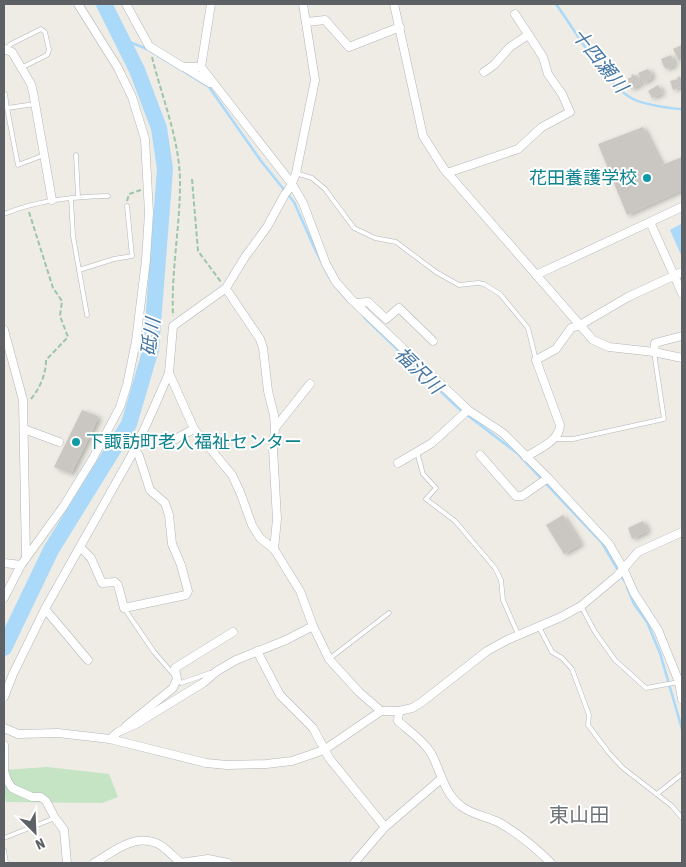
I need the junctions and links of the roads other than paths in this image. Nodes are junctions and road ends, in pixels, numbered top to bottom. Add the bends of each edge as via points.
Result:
1 (78, 4) edge
2 (126, 4) edge
3 (211, 4) edge
4 (303, 4) edge
5 (394, 4) edge
6 (515, 14) dead end
7 (306, 22) junction
8 (400, 27) junction
9 (528, 35) junction
10 (5, 49) edge
11 (183, 67) junction
12 (201, 67) junction
13 (21, 68) junction
14 (484, 72) dead end
15 (214, 86) junction
16 (5, 94) edge
17 (35, 104) junction
18 (6, 108) junction
19 (44, 155) junction
20 (76, 156) dead end
21 (447, 172) junction
22 (296, 173) junction
23 (289, 190) junction
24 (108, 196) dead end
25 (78, 197) junction
26 (71, 198) junction
27 (52, 200) junction
28 (127, 206) road end
29 (682, 207) edge
30 (4, 214) edge
31 (650, 222) junction
32 (79, 270) junction
33 (682, 272) edge
34 (536, 275) junction
35 (674, 276) junction
36 (227, 290) junction
37 (682, 293) edge
38 (356, 303) junction
39 (87, 315) dead end
40 (580, 325) junction
41 (4, 330) edge
42 (682, 336) edge
43 (5, 341) edge
44 (433, 341) dead end
45 (654, 352) junction
46 (682, 358) edge
47 (536, 360) junction
48 (169, 373) junction
49 (310, 384) dead end
50 (468, 410) junction
51 (275, 428) junction
52 (24, 429) junction
53 (194, 429) junction
54 (553, 439) junction
55 (59, 442) dead end
56 (164, 445) dead end
57 (135, 449) junction
58 (417, 452) junction
59 (480, 455) dead end
60 (526, 457) junction
61 (398, 463) dead end
62 (548, 478) junction
63 (682, 532) edge
64 (80, 547) junction
65 (274, 549) junction
66 (26, 558) junction
67 (4, 563) edge
68 (20, 565) junction
69 (623, 568) junction
70 (4, 598) edge
71 (581, 606) junction
72 (124, 608) junction
73 (45, 609) junction
74 (389, 613) dead end
75 (313, 626) junction
76 (538, 626) junction
77 (233, 632) dead end
78 (518, 634) junction
79 (257, 651) junction
80 (328, 659) junction
81 (88, 660) dead end
82 (217, 671) junction
83 (177, 679) junction
84 (679, 682) junction
85 (4, 697) edge
86 (682, 699) edge
87 (381, 711) junction
88 (399, 711) junction
89 (4, 728) edge
90 (118, 732) junction
91 (110, 739) junction
92 (4, 745) edge
93 (324, 750) junction
94 (682, 774) edge
95 (441, 779) junction
96 (657, 794) junction
97 (55, 818) junction
98 (682, 818) edge
99 (385, 827) junction
100 (4, 838) edge
101 (4, 850) edge
102 (6, 863) edge
103 (67, 863) edge
104 (94, 863) edge
105 (180, 863) edge
106 (228, 863) edge
107 (354, 863) edge
108 (551, 863) edge

1 - 66 street via 118,68 132,97 145,139 148,188 146,260 136,341 120,407 63,507
2 - 11 street via 149,46
3 - 12 street
4 - 7 street
5 - 8 street
6 - 9 street
7 - 8 street via 325,20 349,47
7 - 22 street via 315,80
8 - 21 street via 423,136
9 - 14 street
9 - 21 street via 543,57 548,74 570,112 542,127 518,149
10 - 13 street via 12,52
10 - 13 lane via 40,29 45,32 47,55
11 - 12 street
11 - 15 street
12 - 15 street
13 - 17 street via 31,84
15 - 23 street via 229,101 268,155
16 - 18 lane
17 - 18 lane
17 - 19 street
18 - 19 lane via 18,165
19 - 27 street
20 - 25 lane
21 - 34 street
22 - 23 street
22 - 47 lane via 312,178 325,189 354,228 375,238 396,242 459,285 484,284 500,294 528,328
23 - 36 street via 245,256
23 - 38 street via 303,203 336,282
24 - 25 lane
25 - 26 lane
26 - 27 lane
26 - 32 lane
27 - 30 lane via 27,204
28 - 32 lane via 132,256 114,258
29 - 31 street
31 - 34 street
31 - 35 street
32 - 39 lane
33 - 35 street
34 - 40 street
35 - 37 street
35 - 40 street via 628,297
36 - 48 street via 173,326
36 - 51 street via 260,339
38 - 44 street via 368,302 386,319 398,308
38 - 50 street
40 - 45 street via 593,340 609,347
40 - 47 street via 571,328 556,349
41 - 43 street
42 - 45 street via 655,343
43 - 52 street via 23,400
45 - 46 street
45 - 54 lane via 664,419 573,439
47 - 54 street via 560,425 560,431
48 - 53 street
48 - 57 street
49 - 51 street
50 - 58 street via 432,443
50 - 60 street via 503,433
51 - 65 street via 277,519
52 - 55 street
52 - 66 street
53 - 56 street
53 - 65 street via 232,475 252,525 260,538
54 - 60 street
57 - 64 street
57 - 72 street via 150,490 165,503 172,544 188,592
58 - 61 street
58 - 78 lane via 423,474 436,488 426,499 455,521 496,568 503,600
59 - 62 street via 516,496 522,496
60 - 62 street
62 - 69 street via 609,544
63 - 69 street via 638,552
64 - 72 street via 91,558 102,583 118,584
64 - 73 street
65 - 75 street via 300,591
66 - 68 street
67 - 68 street
68 - 70 street
69 - 71 street
69 - 84 street via 634,593 658,630
71 - 76 street
71 - 84 lane via 614,660 646,688
72 - 83 lane
73 - 81 street
73 - 85 street
74 - 80 lane
75 - 79 street
75 - 80 street
76 - 78 street
76 - 96 lane via 552,652 572,669 588,715 588,725 596,737 623,768
77 - 83 street via 175,668
78 - 88 street via 487,651 422,702
79 - 82 street
79 - 93 street via 280,695 313,728
80 - 87 street
82 - 83 lane via 181,683
82 - 90 street via 150,716
83 - 90 street via 174,688
84 - 86 street
87 - 88 street
87 - 93 street
88 - 95 street via 398,721 426,746
89 - 91 street via 18,734 58,733
90 - 91 street
91 - 93 street via 177,757 227,765 292,761
92 - 97 street via 4,771 12,788 32,797 41,797
93 - 99 street
94 - 96 lane
95 - 99 street
95 - 108 street via 461,806 499,823 534,846
96 - 98 lane
97 - 100 lane
97 - 103 street via 64,830
99 - 107 street
101 - 102 lane
104 - 105 street via 124,844 141,840 157,843
105 - 106 street via 208,859

